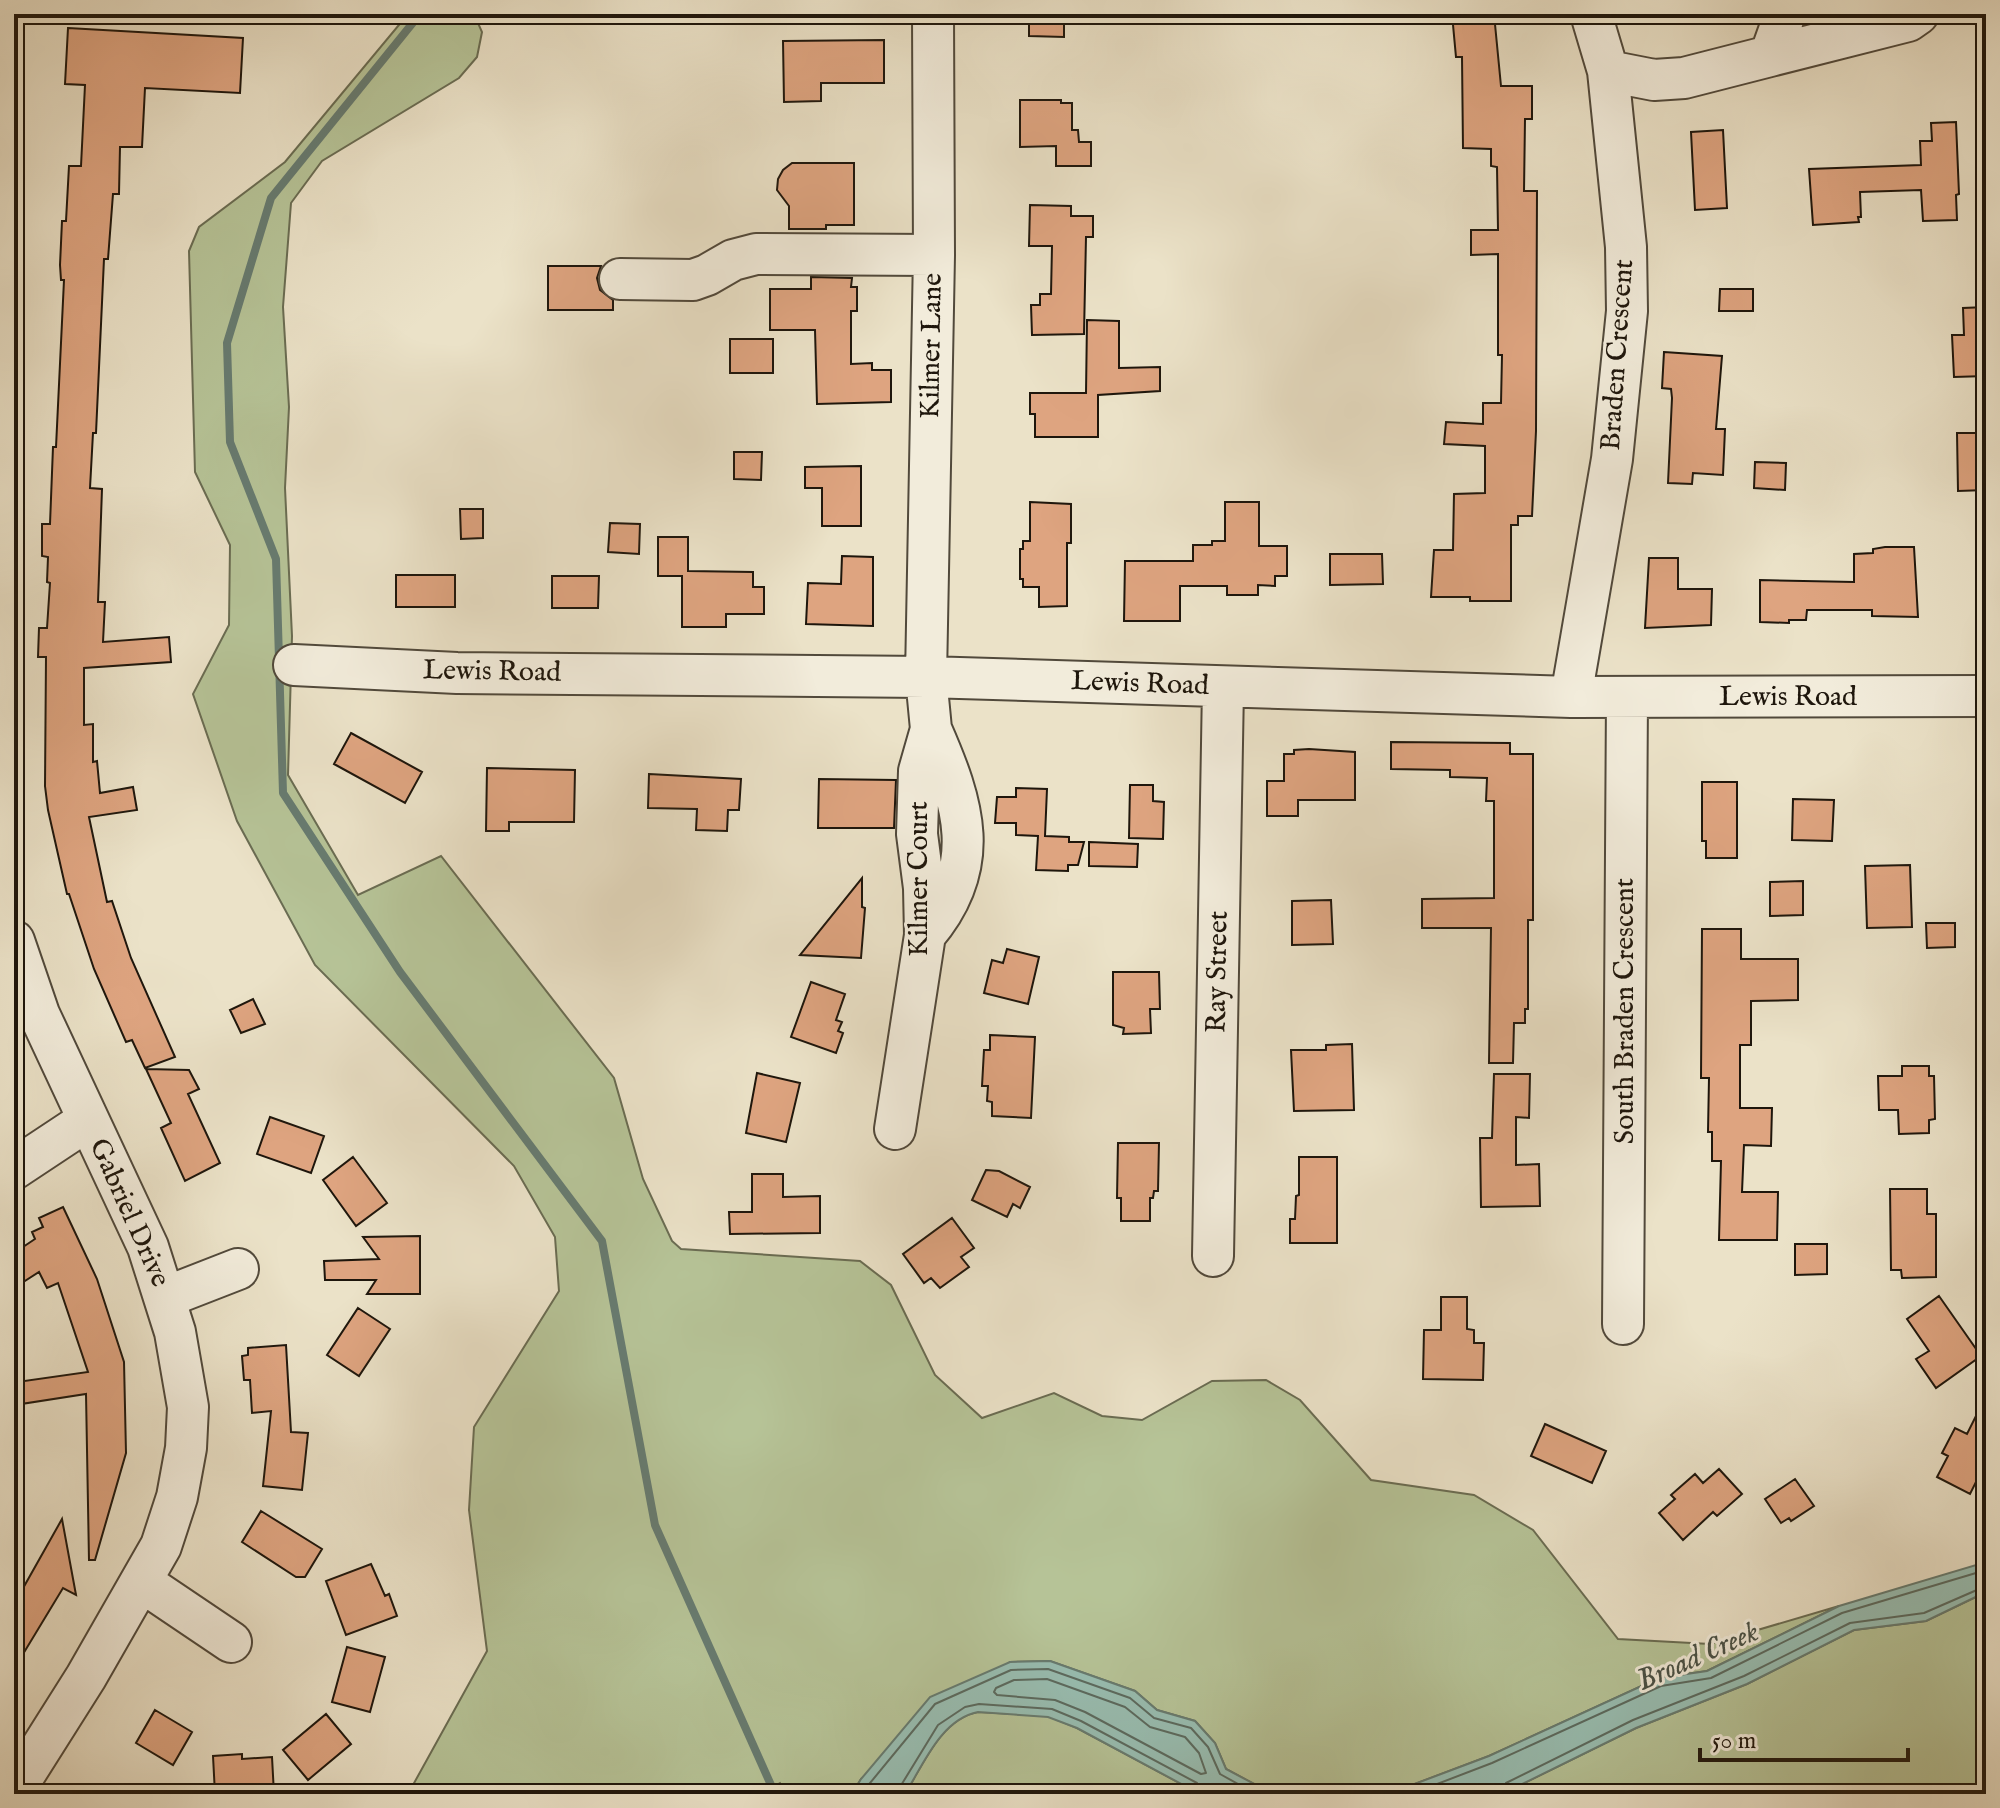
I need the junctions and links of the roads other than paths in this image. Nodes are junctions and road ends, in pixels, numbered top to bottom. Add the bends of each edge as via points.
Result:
1 (933, 14) edge
2 (1591, 14) edge
3 (1785, 14) edge
4 (1918, 14) edge
5 (1770, 56) junction
6 (1608, 71) junction
7 (934, 255) junction
8 (620, 279) dead end
9 (294, 665) dead end
10 (926, 677) junction
11 (1223, 687) junction
12 (1986, 696) edge
13 (1571, 697) junction
14 (1627, 697) junction
15 (14, 941) edge
16 (88, 1120) junction
17 (895, 1129) dead end
18 (14, 1169) edge
19 (1213, 1256) dead end
20 (238, 1269) dead end
21 (166, 1297) junction
22 (1623, 1324) dead end
23 (142, 1582) junction
24 (231, 1642) dead end
25 (14, 1791) edge

1 - 7 street, Kilmer Lane
2 - 6 street, Braden Crescent
3 - 5 street
4 - 5 street via 1908,21
5 - 6 street via 1669,79
6 - 13 street, Braden Crescent via 1626,247 1627,311 1612,459
7 - 8 street via 756,254 693,280
7 - 10 street, Kilmer Lane
9 - 10 street, Lewis Road via 457,673
10 - 11 street, Lewis Road
10 - 17 street, Kilmer Court via 931,729 919,771 917,834 925,935
11 - 13 street, Lewis Road
11 - 19 street, Ray Street
12 - 14 street, Lewis Road
13 - 14 street, Lewis Road
14 - 22 street, South Braden Crescent
15 - 16 street, Gabriel Drive via 39,1014
16 - 18 street
16 - 21 street, Gabriel Drive
20 - 21 street
21 - 23 street, Gabriel Drive via 188,1407 186,1448 161,1546
23 - 24 street
23 - 25 street, Gabriel Drive

